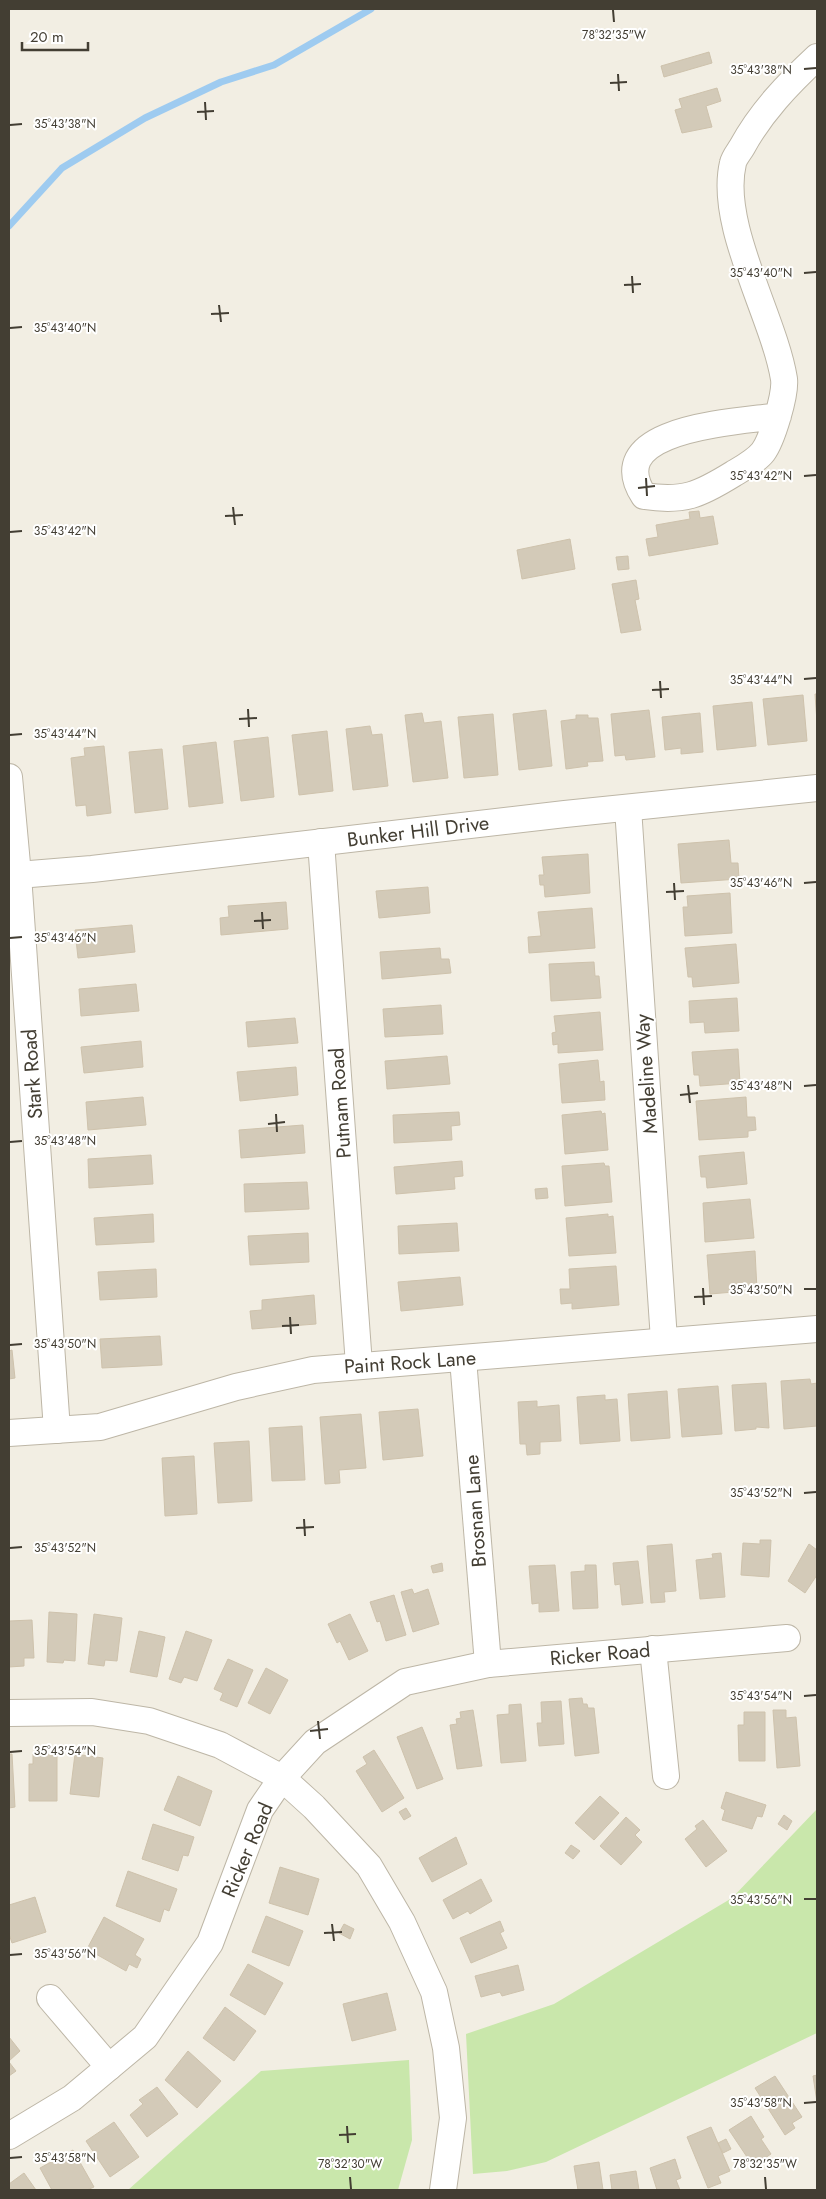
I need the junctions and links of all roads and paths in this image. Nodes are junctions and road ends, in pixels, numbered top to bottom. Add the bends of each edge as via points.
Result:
1 (817, 57) edge
2 (778, 416) junction
3 (9, 777) edge
4 (817, 788) edge
5 (628, 808) junction
6 (321, 842) junction
7 (18, 874) junction
8 (817, 1329) edge
9 (664, 1340) junction
10 (463, 1359) junction
11 (359, 1365) junction
12 (57, 1430) junction
13 (9, 1433) edge
14 (787, 1638) dead end
15 (653, 1649) junction
16 (488, 1664) junction
17 (9, 1713) edge
18 (666, 1776) dead end
19 (282, 1778) junction
20 (50, 1998) dead end
21 (109, 2067) junction
22 (9, 2136) edge
23 (443, 2190) edge

1 - 2 street via 755,123 733,162 730,189 736,222 784,382
2 - 2 street via 764,451 702,494 668,500 644,496 635,483 636,466 642,452 662,437 690,428
3 - 7 street, Stark Road
4 - 5 street, Bunker Hill Drive
5 - 6 street, Bunker Hill Drive
5 - 9 street, Madeline Way
6 - 7 street, Bunker Hill Drive via 92,869
6 - 11 street, Putnam Road
7 - 12 street, Stark Road
8 - 9 street, Paint Rock Lane
9 - 10 street, Paint Rock Lane
10 - 11 street, Paint Rock Lane
10 - 16 street, Brosnan Lane
11 - 12 street, Paint Rock Lane via 313,1370 236,1387 100,1427
12 - 13 street, Paint Rock Lane
14 - 15 street, Ricker Road
15 - 16 street, Ricker Road
15 - 18 street
16 - 19 street, Ricker Road via 405,1682 314,1742
17 - 19 street via 92,1712 149,1721 220,1745
19 - 21 street, Ricker Road via 260,1810 210,1943 145,2037
19 - 23 street via 369,1866 402,1922 434,1992 446,2048 453,2118
20 - 21 street
21 - 22 street, Ricker Road via 72,2098

